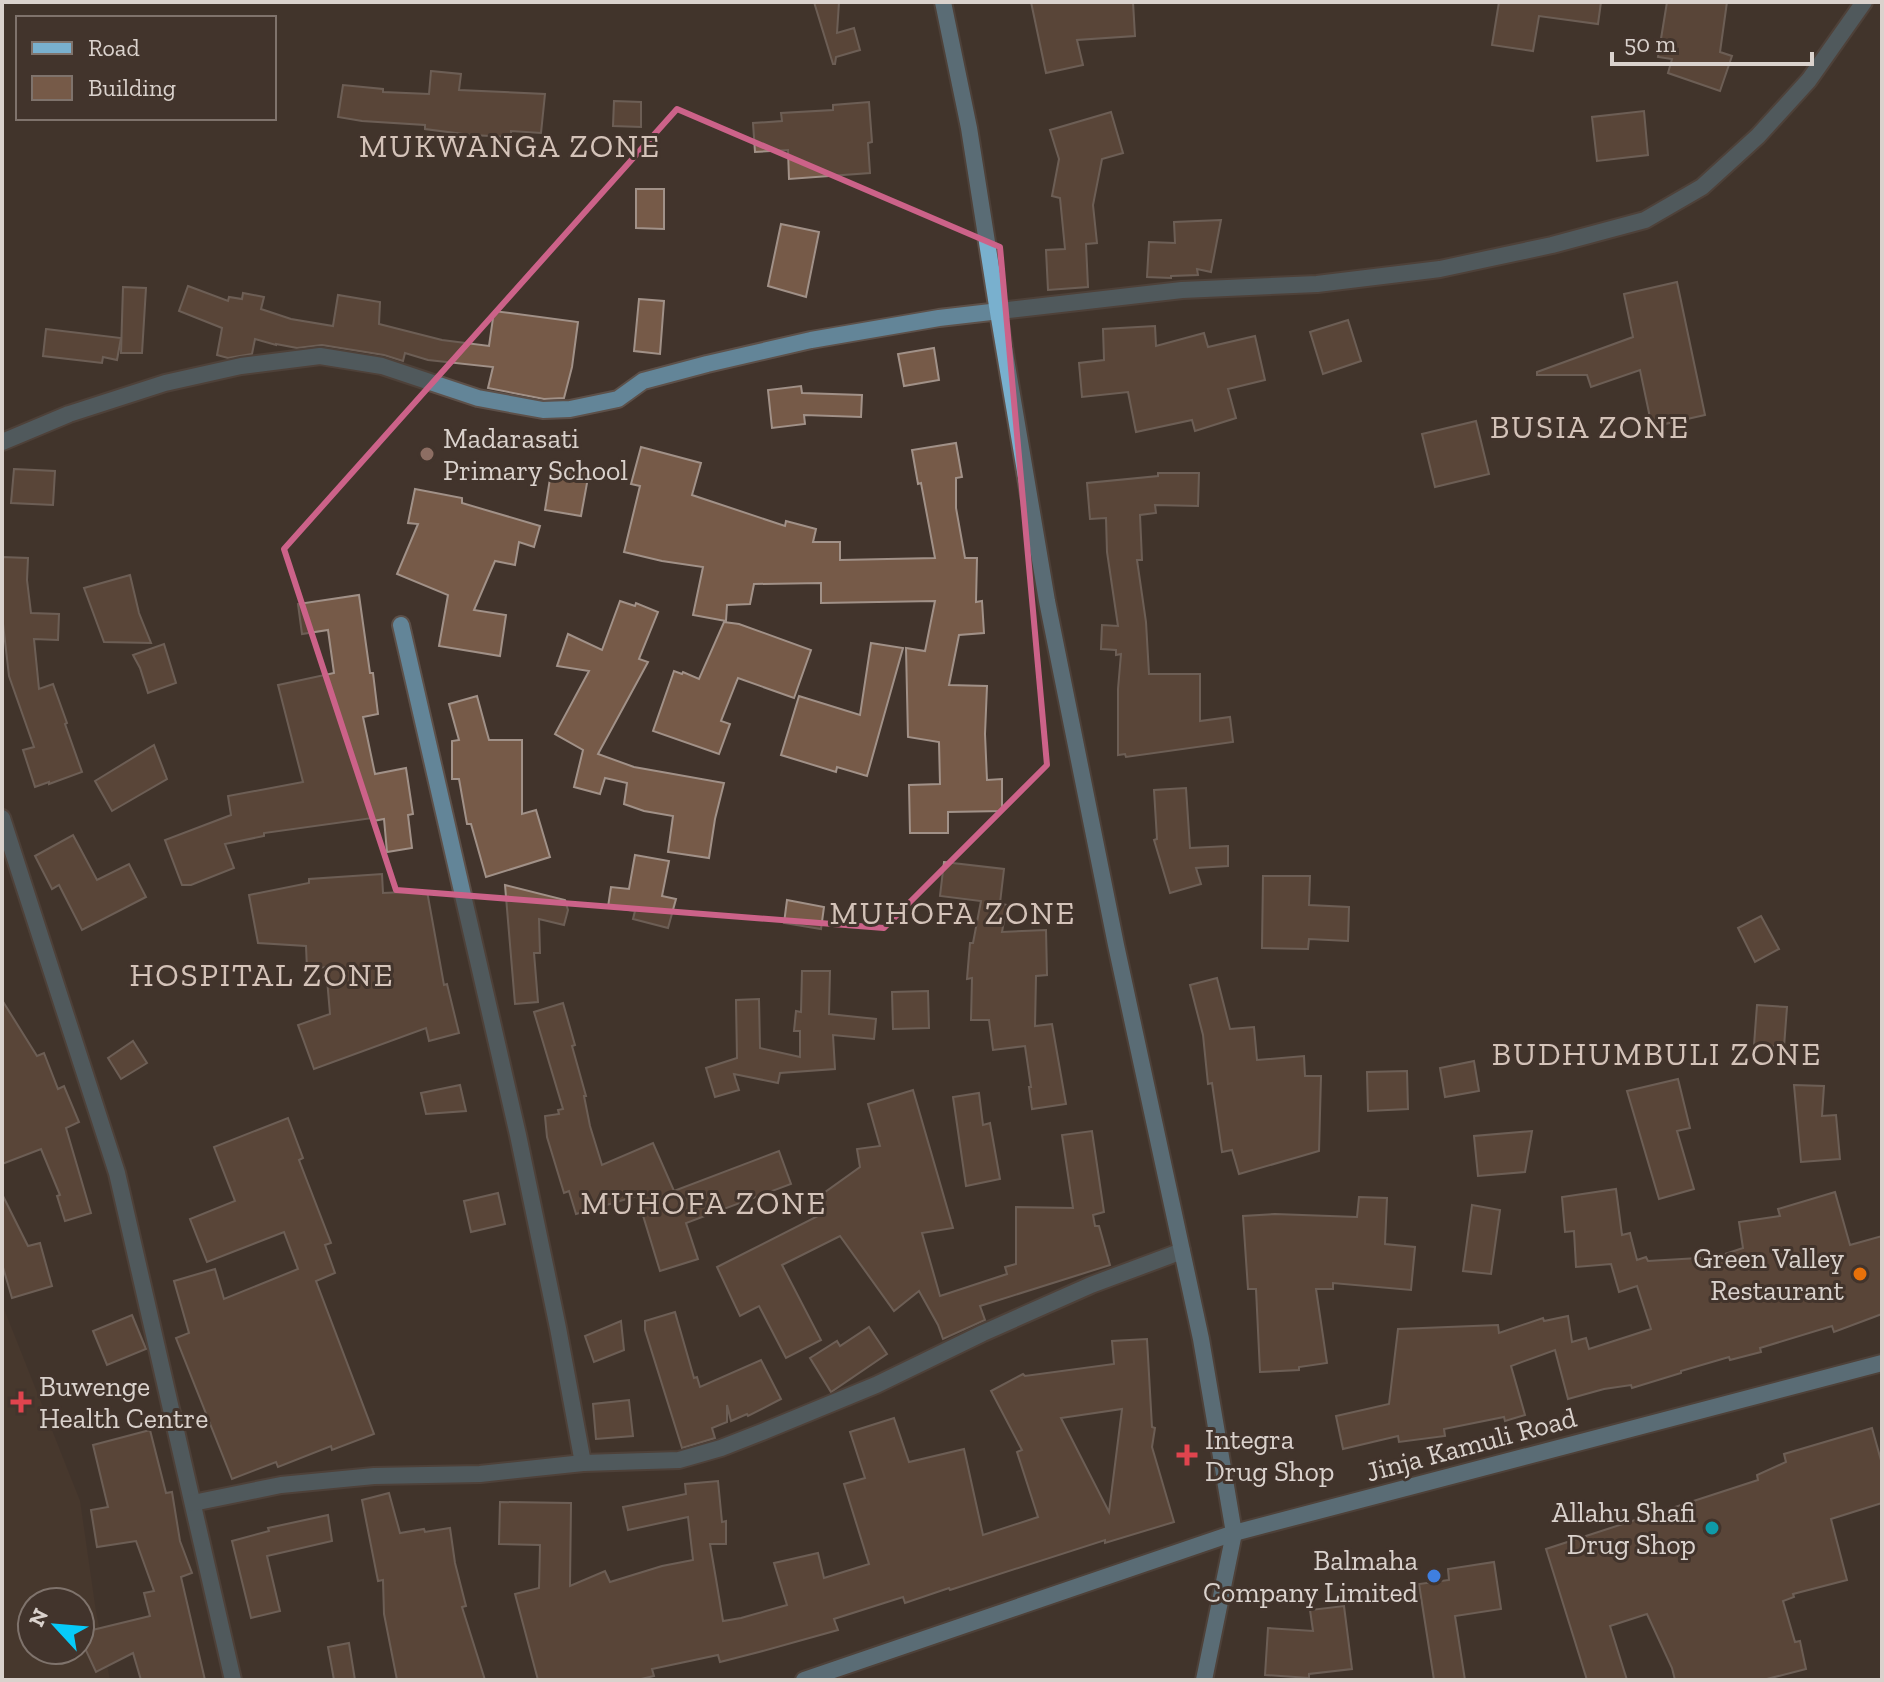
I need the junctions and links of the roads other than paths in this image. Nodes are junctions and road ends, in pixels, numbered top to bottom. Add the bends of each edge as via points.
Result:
1 (943, 2) edge
2 (1864, 2) edge
3 (998, 312) junction
4 (2, 442) edge
5 (401, 625) dead end
6 (2, 818) edge
7 (1182, 1251) junction
8 (1882, 1363) edge
9 (583, 1463) junction
10 (193, 1503) junction
11 (1234, 1533) junction
12 (233, 1680) edge
13 (804, 1680) edge
14 (1204, 1680) edge

1 - 3 main road
2 - 3 street via 1809,80 1758,136 1702,187 1645,220 1440,269 1317,284 1182,290
3 - 4 street via 796,343 643,381 618,399 570,409 543,410 478,398 382,366 320,356 241,366 165,383
3 - 7 main road via 1047,601
5 - 9 street via 518,1135
6 - 10 street via 117,1173
7 - 9 street via 1091,1285 876,1385 721,1448 679,1460
7 - 11 main road
8 - 11 main road, Jinja Kamuli Road
9 - 10 street via 281,1485
10 - 12 street
11 - 13 main road, Jinja Kamuli Road
11 - 14 main road

